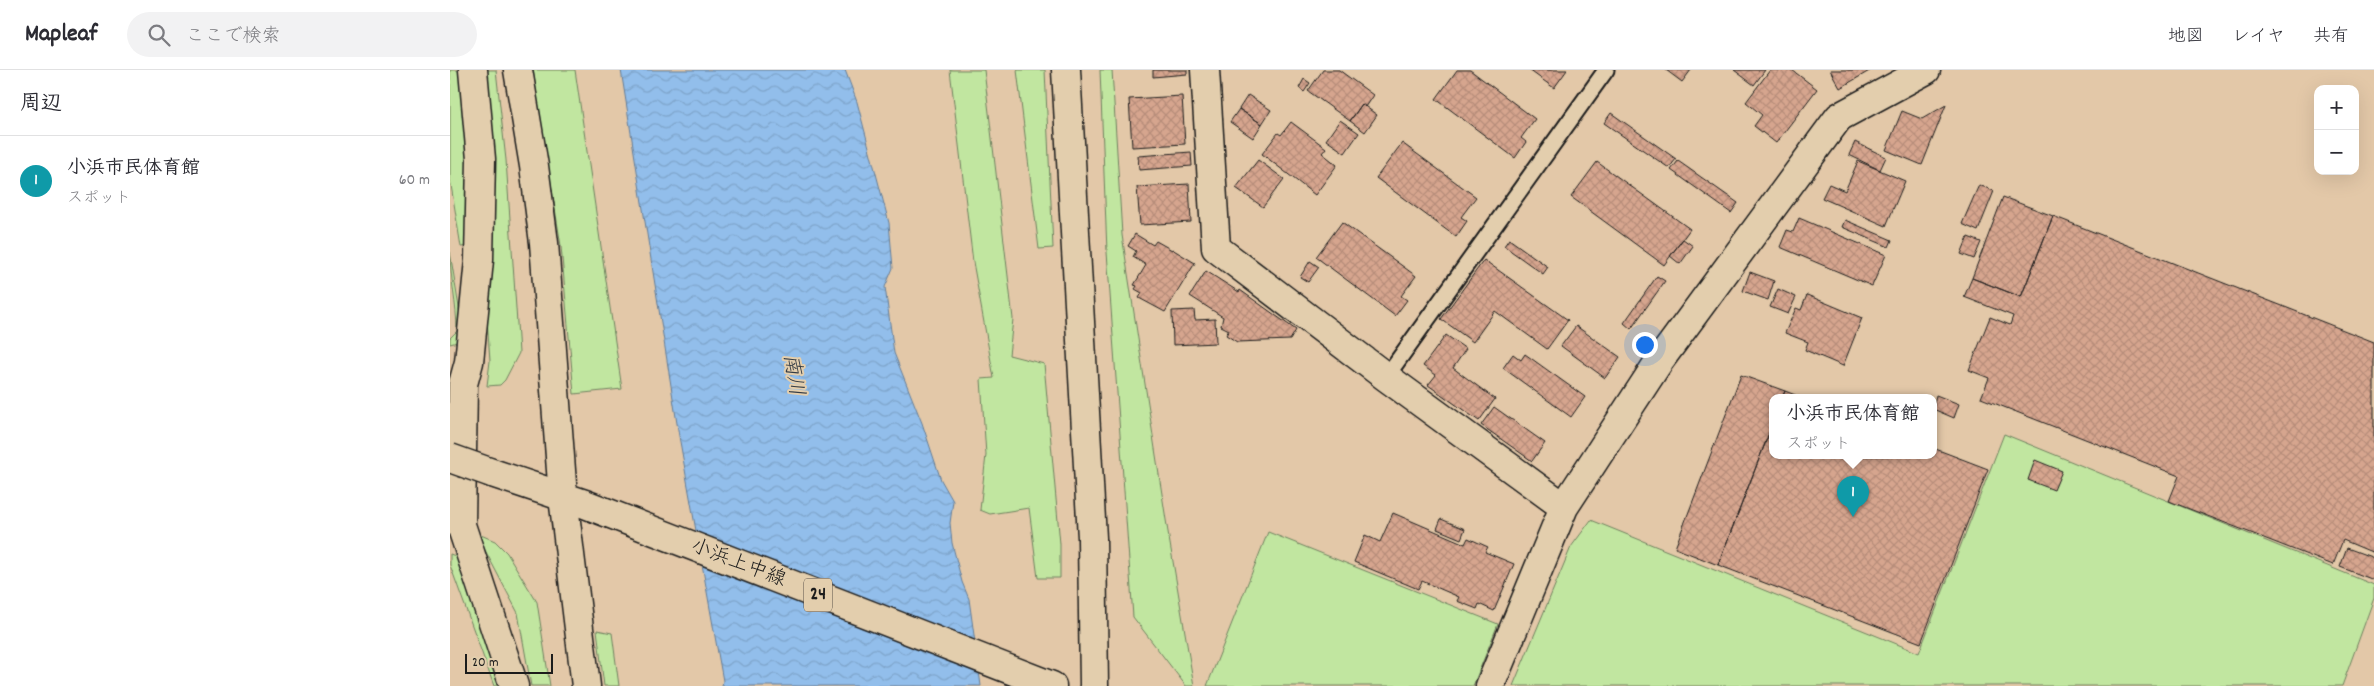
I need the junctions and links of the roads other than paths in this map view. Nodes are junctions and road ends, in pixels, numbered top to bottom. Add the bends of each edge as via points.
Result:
1 (473, 70) edge
2 (518, 70) edge
3 (1066, 70) edge
4 (1205, 70) edge
5 (1606, 70) edge
6 (1926, 70) edge
7 (460, 362) edge
8 (1386, 377) junction
9 (450, 458) edge
10 (574, 501) junction
11 (1564, 507) junction
12 (458, 541) edge
13 (514, 686) edge
14 (586, 686) edge
15 (1052, 686) edge
16 (1094, 686) edge
17 (1490, 686) edge

1 - 7 street via 482,160 479,260
2 - 10 street via 544,242
3 - 16 street via 1092,538
4 - 8 street via 1216,248
5 - 8 lane
6 - 11 street via 1839,117 1660,360
7 - 12 street via 463,384
8 - 11 street
9 - 10 street, 小浜上中線 / 24, bridge
10 - 14 street
10 - 15 street, 小浜上中線 / 24
11 - 17 street
12 - 13 street

